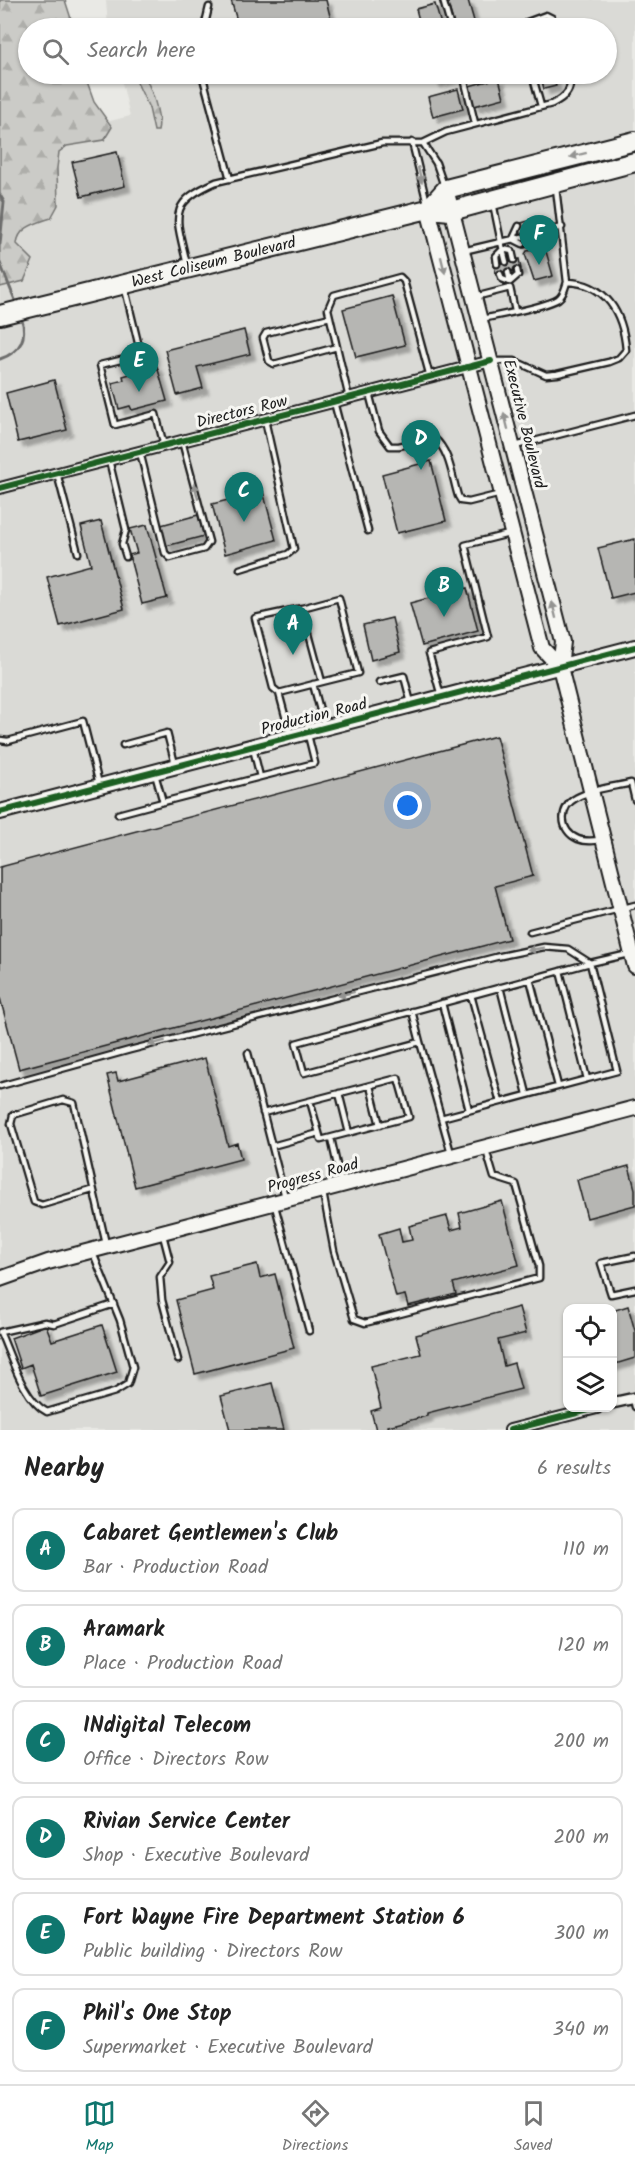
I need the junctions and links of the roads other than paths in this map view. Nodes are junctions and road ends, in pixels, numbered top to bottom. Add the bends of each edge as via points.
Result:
1 (443, 0) edge
2 (209, 7) dead end
3 (206, 18) edge
4 (448, 18) edge
5 (538, 18) edge
6 (552, 18) edge
7 (205, 84) edge
8 (466, 84) edge
9 (535, 84) edge
10 (570, 84) edge
11 (541, 106) junction
12 (476, 123) junction
13 (635, 141) edge
14 (412, 142) junction
15 (423, 143) junction
16 (635, 162) edge
17 (230, 179) junction
18 (556, 182) junction
19 (446, 189) junction
20 (493, 200) junction
21 (428, 208) junction
22 (451, 211) junction
23 (536, 223) dead end
24 (519, 226) dead end
25 (561, 227) junction
26 (549, 230) junction
27 (538, 233) dead end
28 (522, 237) dead end
29 (513, 239) junction
30 (540, 240) dead end
31 (501, 242) junction
32 (523, 244) dead end
33 (503, 249) junction
34 (462, 251) junction
35 (514, 260) dead end
36 (506, 262) dead end
37 (497, 264) dead end
38 (188, 268) junction
39 (517, 270) dead end
40 (508, 272) dead end
41 (500, 274) dead end
42 (567, 282) junction
43 (124, 284) junction
44 (510, 285) junction
45 (474, 297) junction
46 (515, 311) junction
47 (1, 314) edge
48 (330, 317) junction
49 (480, 320) junction
50 (337, 347) junction
51 (491, 361) junction
52 (468, 367) junction
53 (430, 377) junction
54 (369, 393) junction
55 (349, 398) junction
56 (334, 402) junction
57 (635, 415) edge
58 (265, 420) junction
59 (182, 441) junction
60 (164, 446) junction
61 (513, 446) junction
62 (140, 452) junction
63 (109, 460) junction
64 (57, 473) junction
65 (0, 488) edge
66 (502, 494) junction
67 (368, 531) dead end
68 (512, 534) junction
69 (78, 553) dead end
70 (126, 557) dead end
71 (240, 569) dead end
72 (302, 608) junction
73 (635, 647) edge
74 (560, 667) junction
75 (322, 682) junction
76 (379, 682) dead end
77 (313, 684) junction
78 (279, 693) junction
79 (441, 698) junction
80 (411, 706) junction
81 (324, 728) junction
82 (307, 732) junction
83 (291, 737) junction
84 (0, 740) edge
85 (123, 745) dead end
86 (253, 747) junction
87 (176, 766) junction
88 (155, 772) junction
89 (260, 777) junction
90 (100, 786) junction
91 (592, 792) junction
92 (635, 800) edge
93 (163, 802) junction
94 (0, 812) edge
95 (118, 814) dead end
96 (604, 840) junction
97 (635, 905) edge
98 (621, 909) junction
99 (530, 932) dead end
100 (633, 953) edge
101 (590, 963) junction
102 (560, 971) junction
103 (530, 979) junction
104 (500, 987) junction
105 (471, 995) junction
106 (442, 1003) junction
107 (412, 1011) junction
108 (420, 1042) junction
109 (248, 1053) dead end
110 (587, 1079) junction
111 (0, 1086) edge
112 (370, 1086) junction
113 (558, 1086) junction
114 (339, 1093) junction
115 (527, 1094) junction
116 (310, 1101) junction
117 (500, 1102) junction
118 (635, 1108) edge
119 (469, 1110) junction
120 (263, 1113) junction
121 (441, 1118) junction
122 (380, 1125) junction
123 (319, 1133) junction
124 (350, 1133) junction
125 (331, 1138) junction
126 (272, 1146) junction
127 (485, 1148) junction
128 (452, 1157) junction
129 (342, 1185) junction
130 (92, 1190) junction
131 (323, 1190) junction
132 (280, 1202) junction
133 (163, 1232) junction
134 (107, 1247) junction
135 (92, 1251) junction
136 (635, 1256) edge
137 (0, 1279) edge
138 (635, 1289) edge
139 (114, 1304) junction
140 (309, 1330) dead end
141 (0, 1332) edge
142 (178, 1360) dead end
143 (634, 1401) edge
144 (617, 1403) edge
145 (584, 1412) edge
146 (549, 1425) edge
147 (510, 1430) edge

1 - 4 lane
2 - 3 lane
5 - 6 lane
7 - 17 lane
8 - 12 lane
9 - 11 lane
10 - 11 lane via 565,98
11 - 12 lane
12 - 15 lane
13 -> 19 highway
14 - 15 lane
14 - 17 lane via 382,143
14 -> 21 lane
15 - 19 lane
16 - 18 highway, West Coliseum Boulevard
17 - 38 lane via 197,190 184,200 178,212
18 - 20 highway, West Coliseum Boulevard
18 - 25 lane
19 - 21 highway
19 - 22 main road, Executive Boulevard
20 - 22 highway, West Coliseum Boulevard
20 - 31 lane
21 - 22 highway, West Coliseum Boulevard
21 - 38 highway, West Coliseum Boulevard
21 -> 52 main road, Executive Boulevard
22 - 34 main road, Executive Boulevard
23 - 26 lane
24 - 29 lane
25 - 26 lane
25 - 42 lane
26 - 27 lane
26 - 30 lane
28 - 29 lane
29 - 31 lane
29 - 32 lane
31 - 33 lane
31 - 34 lane
33 - 35 lane via 512,251
33 - 36 lane
33 - 37 lane via 496,256
34 - 45 main road, Executive Boulevard
38 - 43 highway, West Coliseum Boulevard
39 - 44 lane via 518,275
40 - 44 lane
41 - 44 lane
42 - 46 lane via 558,299
42 - 51 lane via 595,288 609,300 625,339 626,350 619,358 557,375 546,375 515,361
43 - 47 highway, West Coliseum Boulevard
43 - 60 lane via 141,355 100,365 115,425 156,414
44 - 45 lane
44 - 46 lane
45 - 49 main road, Executive Boulevard
46 - 49 lane
48 - 50 lane
48 - 50 lane via 266,333 263,338 269,361 274,364
48 - 53 lane via 328,309 334,295 400,278
49 - 51 main road, Executive Boulevard
50 - 55 lane
51 - 52 street, Directors Row
61 -> 51 main road, Executive Boulevard
52 - 53 street, Directors Row
52 - 66 main road, Executive Boulevard
53 - 54 street, Directors Row
54 - 55 street, Directors Row
54 - 66 lane via 379,431 390,446 434,438 441,443 461,501
55 - 56 street, Directors Row
56 - 58 street, Directors Row
56 - 67 lane
57 - 61 lane
58 - 59 street, Directors Row
58 - 71 lane via 294,549 288,555
59 - 60 street, Directors Row
62 -> 59 lane via 165,553 170,558 204,549 209,542
60 - 62 street, Directors Row
74 -> 61 main road, Executive Boulevard via 563,642
62 - 63 street, Directors Row
63 - 64 street, Directors Row
63 - 70 lane via 126,530 122,544
64 - 65 street, Directors Row
64 - 69 lane
66 - 68 main road, Executive Boulevard
68 - 74 main road, Executive Boulevard via 542,648
68 - 79 lane via 465,545 488,637 429,653
72 - 75 lane
72 - 75 lane via 339,598 358,673
72 - 78 lane via 255,618 273,688
73 - 74 main road, Production Road
74 - 79 main road, Production Road
74 - 91 main road, Executive Boulevard
75 - 77 lane
76 - 80 lane via 404,676
77 - 78 lane
77 - 81 lane
78 - 83 lane
79 - 80 main road, Production Road
80 - 81 main road, Production Road
81 - 82 main road, Production Road
82 - 83 main road, Production Road
82 - 89 lane via 315,763
83 - 86 main road, Production Road
84 - 90 lane via 82,721
85 - 87 lane via 167,733
86 - 87 main road, Production Road
86 - 89 lane
87 - 88 main road, Production Road
88 - 90 main road, Production Road
88 - 93 lane
89 - 93 lane
90 - 94 main road, Production Road
91 - 92 lane via 631,783
91 - 96 main road, Executive Boulevard
91 - 96 lane via 575,798 565,807 564,824 576,838
93 - 95 lane
96 - 98 main road, Executive Boulevard
97 - 98 lane
98 - 99 lane
98 - 100 main road, Executive Boulevard
100 - 101 lane
101 - 102 lane
101 - 110 lane via 617,1071
101 -> 111 lane via 568,949 544,947 496,957
102 - 103 lane
102 - 110 lane
103 - 104 lane
103 - 113 lane
104 - 105 lane
104 - 115 lane
105 - 106 lane
105 - 117 lane
106 - 107 lane
106 - 119 lane
107 - 108 lane
107 - 108 lane via 296,1043 301,1063 304,1073
108 - 121 lane
109 - 120 lane
110 - 113 lane
112 - 114 lane
112 - 122 lane
112 - 122 lane via 398,1078 409,1117
113 - 115 lane
114 - 116 lane
114 - 124 lane
115 - 117 lane
116 - 120 lane
116 - 123 lane
117 - 119 lane
118 - 127 main road, Progress Road
119 - 121 lane
120 - 126 lane
121 - 128 lane
122 - 124 lane
123 - 125 lane via 321,1140
123 - 126 lane
124 - 125 lane
125 - 129 lane
126 - 132 lane
127 - 128 main road, Progress Road
127 - 131 lane via 494,1177 516,1184 539,1278 365,1323 354,1319 334,1251
128 - 129 main road, Progress Road
129 - 131 main road, Progress Road
130 - 130 lane via 74,1103 63,1100 13,1115 11,1124 34,1202 42,1205
130 - 134 lane
131 - 132 main road, Progress Road
132 - 133 main road, Progress Road
132 - 140 lane
133 - 134 main road, Progress Road
133 - 142 lane via 170,1262 160,1277 162,1300
134 - 135 main road, Progress Road
135 - 137 main road, Progress Road
135 - 139 lane
136 - 138 lane via 601,1263 610,1294
139 - 141 lane via 54,1324 45,1322
139 - 141 lane via 134,1367 128,1384 115,1392 46,1412 29,1397
143 - 144 street
145 - 146 street
146 - 147 street

